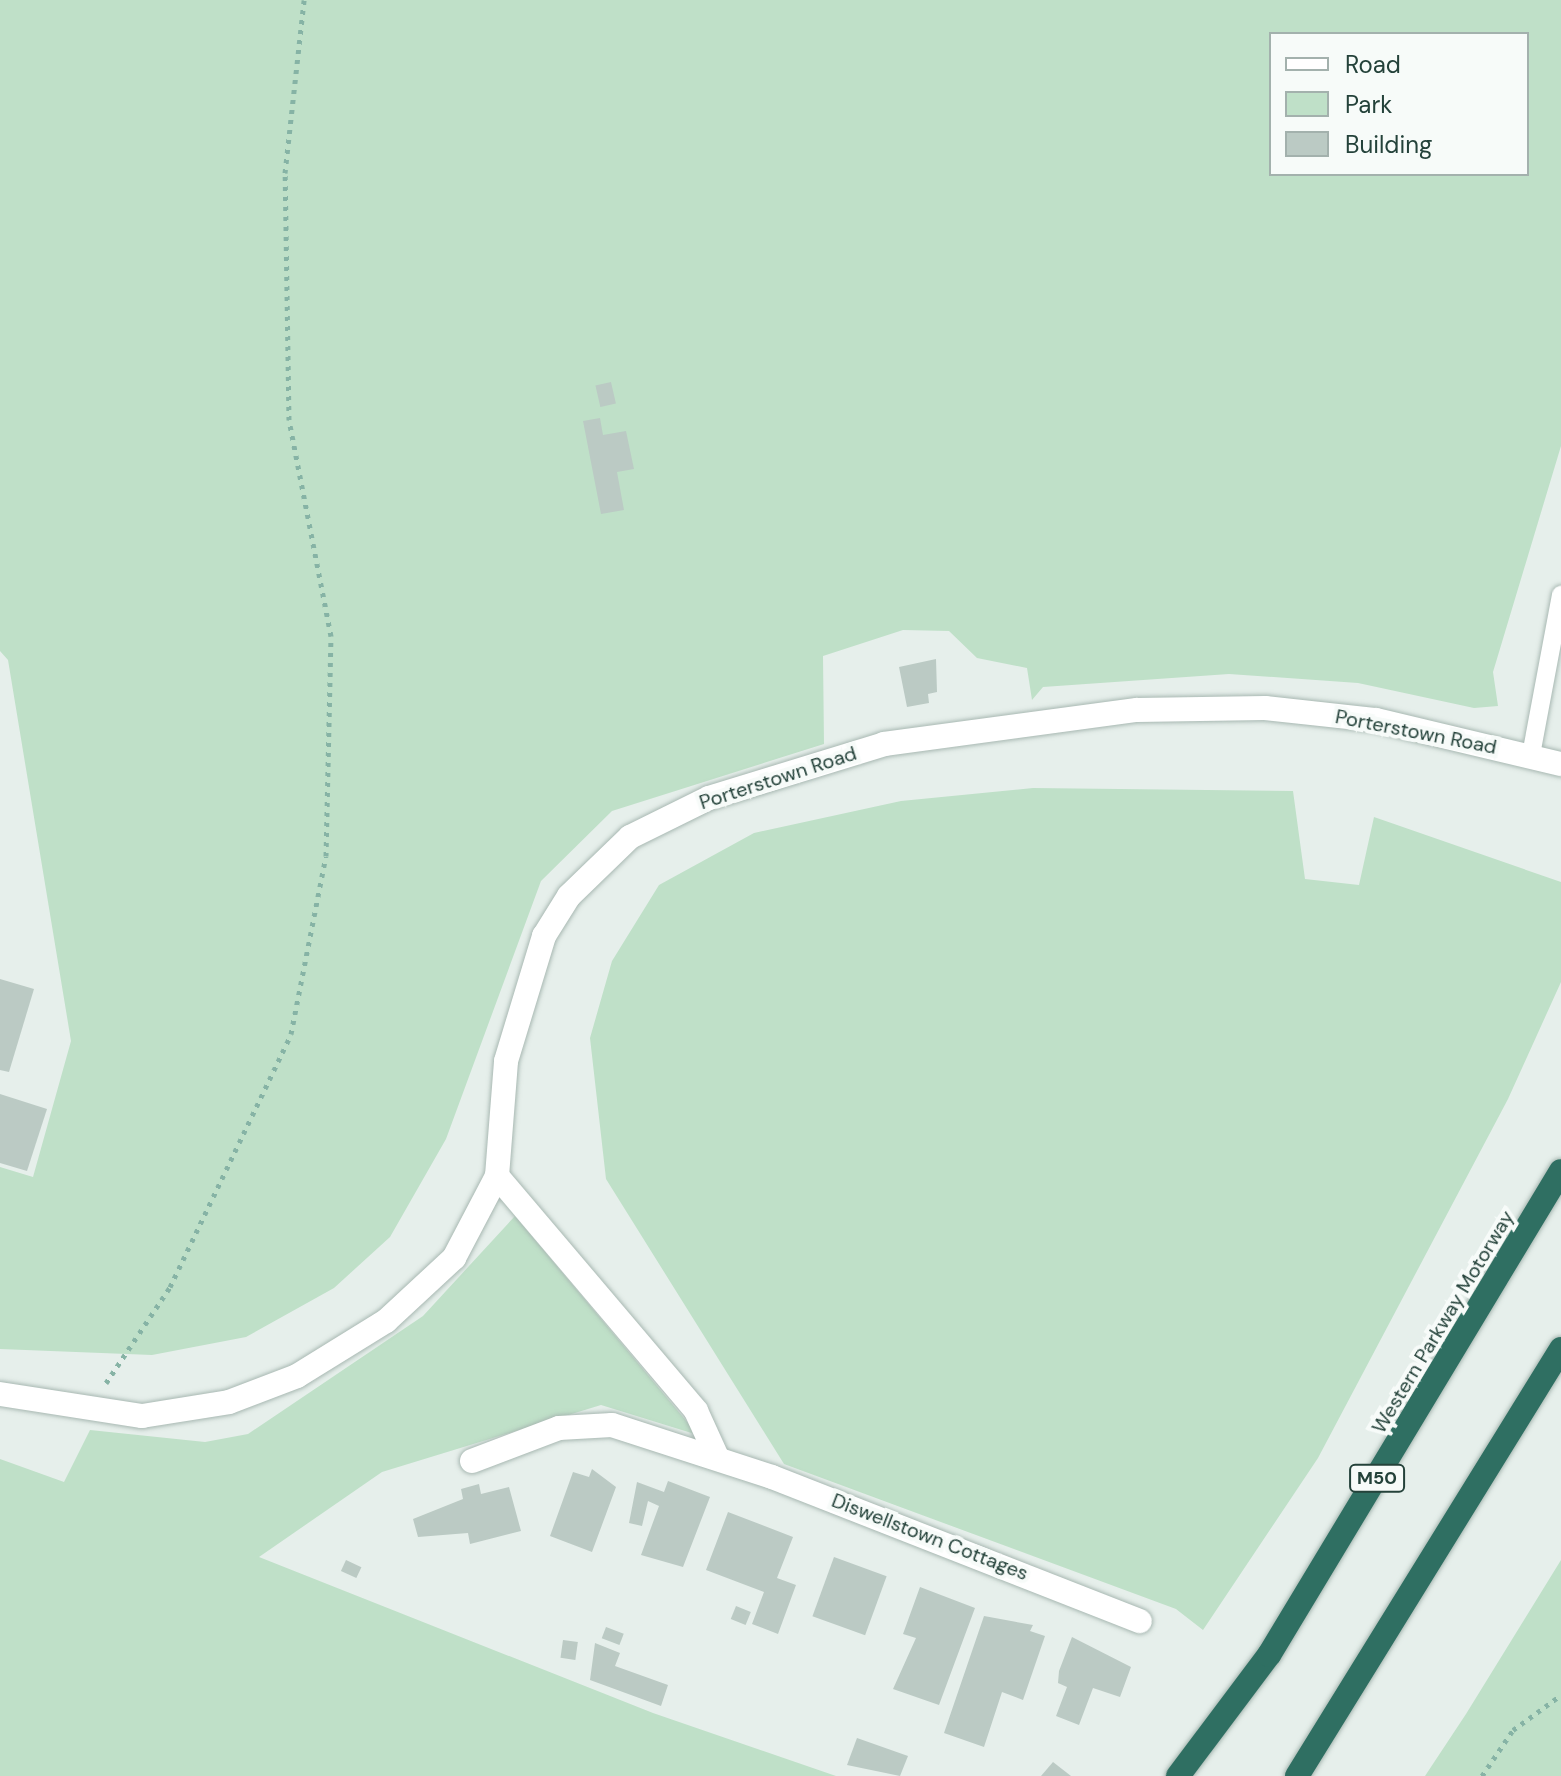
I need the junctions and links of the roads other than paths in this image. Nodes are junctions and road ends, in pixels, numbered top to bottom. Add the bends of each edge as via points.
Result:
1 (1561, 595) edge
2 (1531, 755) junction
3 (1561, 764) edge
4 (1561, 1171) edge
5 (497, 1176) junction
6 (1561, 1349) edge
7 (0, 1394) edge
8 (717, 1457) junction
9 (472, 1461) dead end
10 (1140, 1621) dead end
11 (1178, 1776) edge
12 (1297, 1776) edge

1 - 2 lane
2 - 3 street, Porterstown Road
2 - 5 street, Porterstown Road via 1376,720 1265,708 1137,710 884,744 709,798 630,837 569,896 544,936 506,1061
4 - 11 highway, Western Parkway Motorway / M50 via 1269,1655
5 - 7 street, Porterstown Road via 454,1258 386,1321 297,1376 229,1402 142,1416
5 - 8 street via 687,1399 711,1433
6 - 12 highway
8 - 9 street, Diswellstown Cottages via 587,1424
8 - 10 street, Diswellstown Cottages

